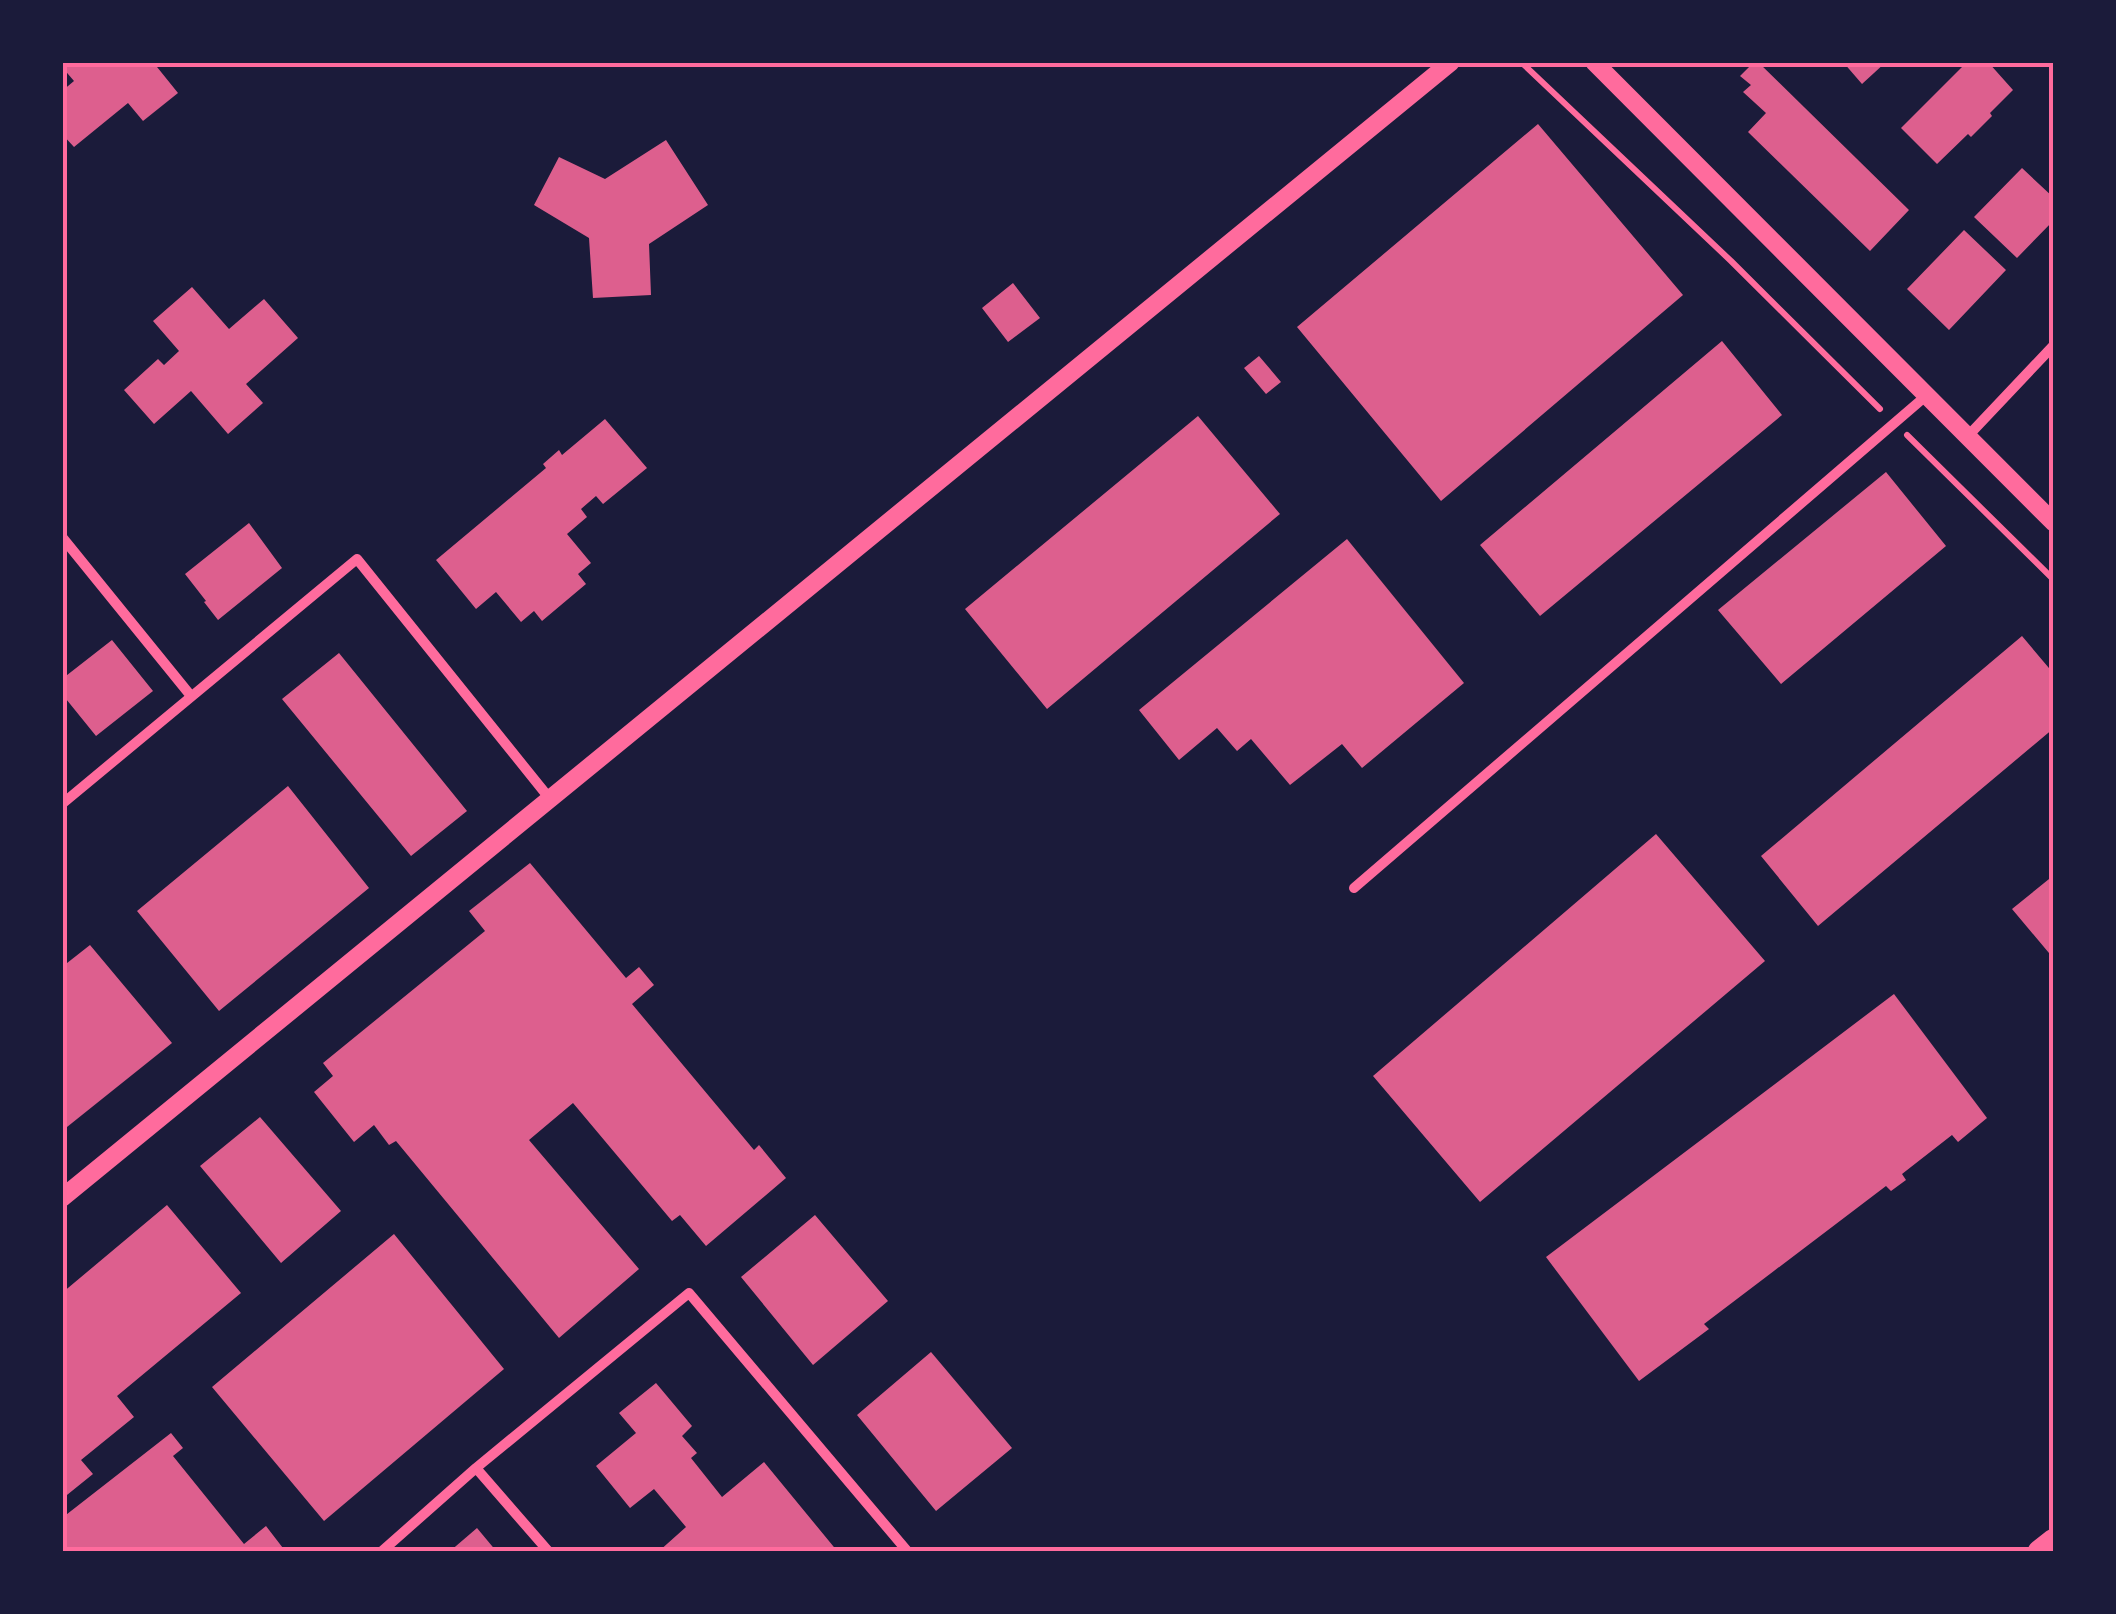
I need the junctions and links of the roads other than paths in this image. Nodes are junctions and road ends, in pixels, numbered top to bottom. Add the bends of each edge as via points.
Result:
1 (1451, 62) edge
2 (1594, 62) edge
3 (2054, 345) edge
4 (1927, 395) junction
5 (1967, 438) junction
6 (2054, 523) edge
7 (62, 536) edge
8 (191, 696) junction
9 (550, 798) junction
10 (62, 804) edge
11 (1354, 888) dead end
12 (62, 1198) edge
13 (476, 1468) junction
14 (2054, 1541) edge
15 (381, 1552) edge
16 (550, 1552) edge
17 (908, 1552) edge
18 (2040, 1552) edge

1 - 9 street
2 - 4 street
3 - 5 street
4 - 5 street
4 - 11 street
5 - 6 street
7 - 8 street
8 - 9 street via 357,559
8 - 10 street
9 - 12 street
13 - 15 street
13 - 16 street
13 - 17 street via 689,1294
14 - 18 main road

